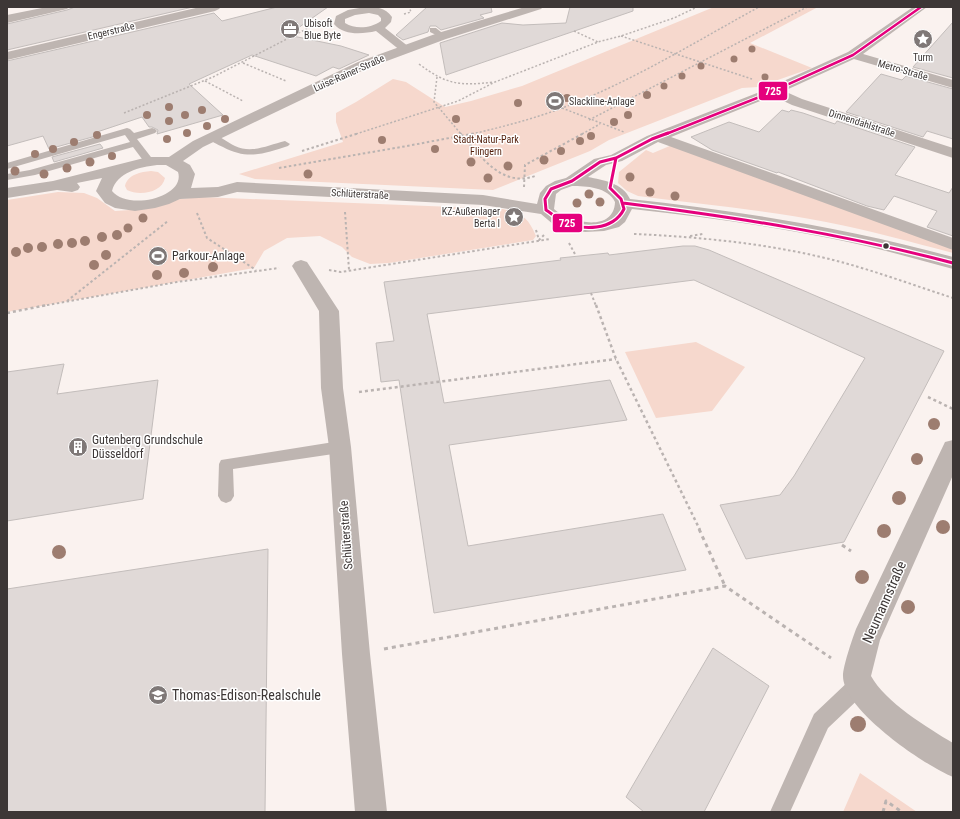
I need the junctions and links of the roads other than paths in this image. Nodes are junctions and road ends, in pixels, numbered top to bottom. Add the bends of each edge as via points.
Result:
1 (63, 7) edge
2 (215, 7) edge
3 (537, 7) edge
4 (921, 7) edge
5 (369, 8) edge
6 (7, 19) edge
7 (379, 27) junction
8 (406, 49) junction
9 (7, 56) edge
10 (853, 56) junction
11 (953, 84) edge
12 (777, 89) junction
13 (152, 132) dead end
14 (132, 137) junction
15 (212, 137) junction
16 (651, 140) junction
17 (285, 144) dead end
18 (106, 145) dead end
19 (953, 153) edge
20 (616, 158) junction
21 (149, 161) junction
22 (172, 163) junction
23 (7, 166) edge
24 (124, 168) junction
25 (186, 173) junction
26 (7, 177) edge
27 (572, 181) junction
28 (58, 185) junction
29 (237, 187) junction
30 (610, 188) junction
31 (551, 190) junction
32 (104, 192) junction
33 (7, 193) edge
34 (176, 194) junction
35 (483, 200) junction
36 (623, 203) junction
37 (546, 210) junction
38 (953, 244) edge
39 (953, 263) edge
40 (301, 266) road end
41 (340, 448) junction
42 (953, 449) edge
43 (226, 496) dead end
44 (858, 680) junction
45 (953, 761) edge
46 (371, 812) edge
47 (780, 812) edge

1 - 6 street
2 - 9 street, Engerstraße
3 - 8 street, Luise-Rainer-Straße via 438,33
4 - 10 street
5 - 7 street via 387,17 386,22
5 - 7 street via 340,18 340,24 352,30
7 - 8 street
8 - 15 street, Luise-Rainer-Straße via 363,65
10 - 11 street, Metro-Straße
10 - 12 street
12 - 16 street
12 - 19 street, Dinnendahlstraße via 798,102
13 - 14 lane
14 - 18 lane
14 - 21 lane
14 - 23 lane
14 - 26 lane via 31,173
15 - 17 lane via 232,150 247,154
15 - 22 street, Luise-Rainer-Straße via 188,150
16 - 20 street
16 - 38 street
20 - 27 street via 600,162
20 - 30 street
21 - 22 street
21 - 24 street
22 - 25 street via 183,168
24 - 28 street via 82,176
24 - 32 street via 107,182
25 - 29 street, Schlüterstraße
25 - 34 street via 186,183
27 - 30 street via 592,182
27 - 31 street
28 - 32 street via 96,188
28 - 33 street
29 - 34 street, Schlüterstraße via 195,197
29 - 35 street, Schlüterstraße
30 - 36 street via 620,196
31 - 35 street, Schlüterstraße
31 - 37 street via 545,199
32 - 34 street via 112,202 132,206 156,203
35 - 37 street, Schlüterstraße
36 - 37 street via 620,217 614,222 597,227 567,224
36 - 39 street via 786,224 887,245
40 - 41 street, Schlüterstraße via 329,311 333,395
41 - 43 lane via 226,464
41 - 46 street, Schlüterstraße
42 - 44 street, Neumannstraße via 866,638
44 - 45 street via 884,713
44 - 47 lane via 821,721

